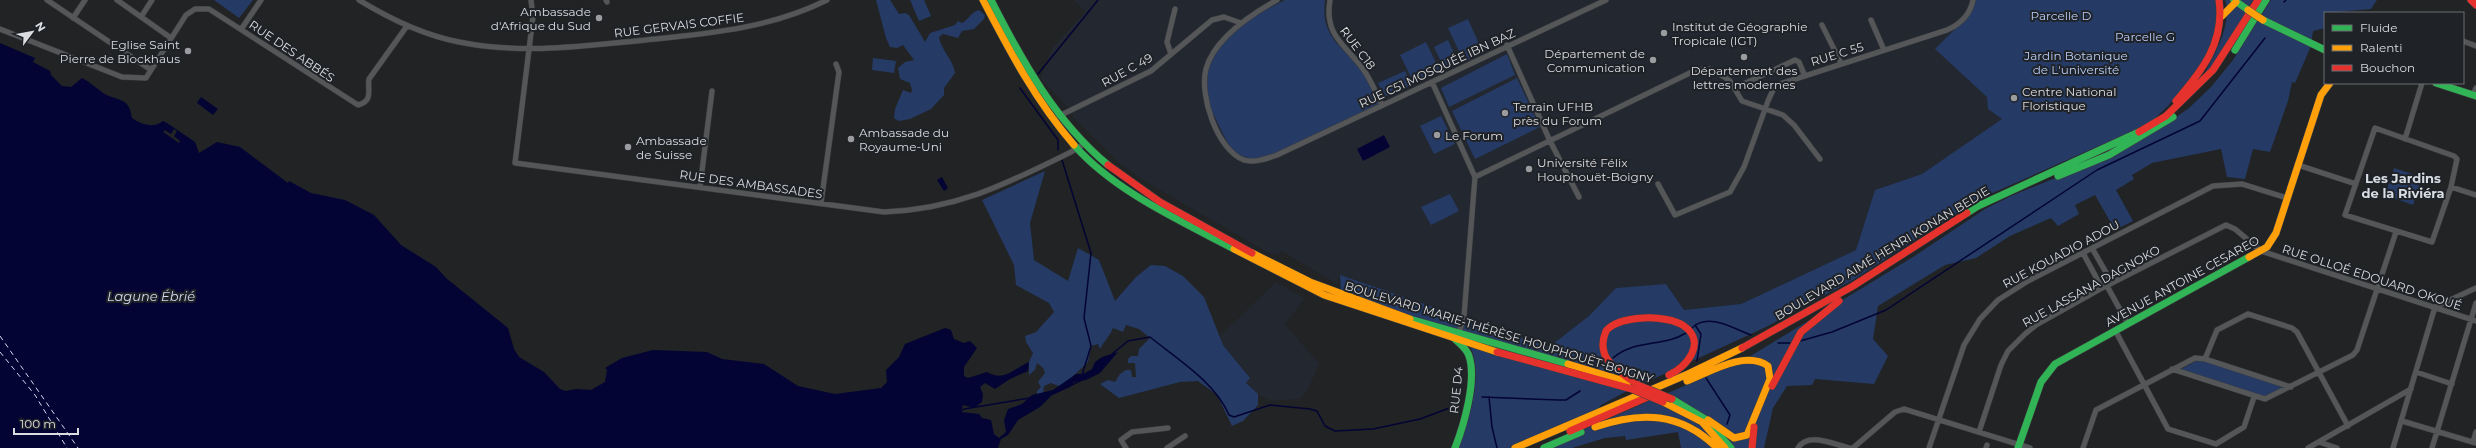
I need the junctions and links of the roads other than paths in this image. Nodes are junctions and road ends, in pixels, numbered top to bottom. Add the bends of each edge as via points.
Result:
1 (47, 0) edge
2 (85, 0) edge
3 (117, 0) edge
4 (152, 0) edge
5 (261, 0) edge
6 (359, 0) edge
7 (531, 0) edge
8 (827, 0) edge
9 (982, 0) edge
10 (991, 0) edge
11 (1277, 0) edge
12 (1330, 0) edge
13 (1606, 0) edge
14 (1973, 0) edge
15 (2219, 0) edge
16 (2258, 0) edge
17 (2266, 0) edge
18 (2471, 0) edge
19 (2234, 1) edge
20 (2476, 5) edge
21 (1175, 8) dead end
22 (2222, 16) junction
23 (141, 17) junction
24 (73, 18) junction
25 (1871, 20) dead end
26 (1241, 23) junction
27 (1822, 25) dead end
28 (407, 26) junction
29 (242, 28) junction
30 (0, 29) edge
31 (171, 38) junction
32 (2464, 41) edge
33 (1507, 45) junction
34 (2476, 46) edge
35 (529, 50) junction
36 (1884, 50) junction
37 (2324, 50) edge
38 (1172, 54) junction
39 (1841, 63) junction
40 (836, 64) dead end
41 (151, 70) junction
42 (1804, 74) junction
43 (1432, 82) junction
44 (2329, 84) edge
45 (2422, 84) edge
46 (2441, 84) edge
47 (1735, 88) junction
48 (712, 91) dead end
49 (2475, 93) edge
50 (1382, 105) junction
51 (1765, 109) junction
52 (1059, 116) junction
53 (2154, 122) junction
54 (2405, 139) junction
55 (1550, 141) junction
56 (1084, 144) junction
57 (1077, 149) junction
58 (1820, 159) dead end
59 (2298, 165) junction
60 (1475, 177) junction
61 (1658, 184) dead end
62 (2356, 184) junction
63 (700, 187) junction
64 (2451, 187) junction
65 (2476, 195) edge
66 (1579, 198) dead end
67 (2287, 198) junction
68 (821, 204) junction
69 (2396, 232) junction
70 (2092, 248) junction
71 (2261, 251) junction
72 (2083, 253) junction
73 (2108, 278) junction
74 (2099, 282) junction
75 (2107, 286) junction
76 (2476, 288) edge
77 (2377, 290) junction
78 (1839, 301) junction
79 (2476, 303) edge
80 (2435, 307) junction
81 (2474, 320) edge
82 (2128, 324) junction
83 (2115, 330) junction
84 (1456, 335) junction
85 (1765, 339) junction
86 (2205, 359) junction
87 (2172, 370) junction
88 (2320, 372) junction
89 (2416, 372) junction
90 (1687, 381) junction
91 (2143, 384) junction
92 (2452, 384) junction
93 (1635, 387) junction
94 (2291, 387) junction
95 (2411, 389) junction
96 (2254, 397) junction
97 (1597, 412) junction
98 (1939, 419) junction
99 (1708, 420) junction
100 (2402, 421) junction
101 (2348, 426) junction
102 (1168, 428) dead end
103 (1979, 432) junction
104 (2437, 432) junction
105 (2476, 432) edge
106 (1185, 436) dead end
107 (2319, 442) junction
108 (2475, 443) edge
109 (2019, 446) edge
110 (1126, 448) edge
111 (1167, 448) edge
112 (1455, 448) edge
113 (1515, 448) edge
114 (1529, 448) edge
115 (1544, 448) edge
116 (1717, 448) edge
117 (1725, 448) edge
118 (1732, 448) edge
119 (1752, 448) edge
120 (1798, 448) edge
121 (1850, 448) edge
122 (1853, 448) edge
123 (1929, 448) edge
124 (2030, 448) edge
125 (2083, 448) edge
126 (2308, 448) edge
127 (2337, 448) edge
128 (2392, 448) edge
129 (2432, 448) edge

1 - 24 street
2 - 24 street
3 - 23 street
4 - 23 street
5 - 29 street
6 - 28 street, RUE GERVAIS COFFIE
7 - 35 street via 533,17
8 - 35 street, RUE GERVAIS COFFIE via 784,17 730,31
9 - 57 main road, BOULEVARD MARIE-THÉRÈSE HOUPHOUËT-BOIGNY via 1032,93
10 - 52 main road, BOULEVARD MARIE-THÉRÈSE HOUPHOUËT-BOIGNY via 1030,72
11 - 26 street, RUE C51 MOSQUÉE IBN BAZ
12 - 50 street, RUE C18 via 1328,16 1332,30 1341,45 1364,71
13 - 33 street, RUE C51 MOSQUÉE IBN BAZ
14 - 36 street, RUE C 55 via 1968,14 1957,26
15 - 22 main road
16 - 53 main road, BOULEVARD AIMÉ HENRI KONAN BEDIE via 2213,70 2173,110
17 - 78 main road, BOULEVARD AIMÉ HENRI KONAN BEDIE via 2218,73 2196,98 2164,124 2109,156 2011,195 1977,212
18 - 20 main road
19 - 22 main road
19 - 37 main road, bridge via 2263,20
21 - 38 street via 1167,33 1168,47
22 - 53 main road via 2219,33 2207,60 2190,85
23 - 31 street
24 - 41 street
25 - 36 street
26 - 38 street, RUE C 49 via 1230,18 1217,18 1205,25
26 - 50 street, RUE C51 MOSQUÉE IBN BAZ via 1224,40 1206,69 1204,95 1224,142 1236,156 1253,161 1277,155
27 - 39 street
28 - 29 street, RUE DES ABBÉS via 369,79 369,96 358,105 298,68
28 - 35 street, RUE GERVAIS COFFIE via 458,42
29 - 31 street, RUE DES ABBÉS via 216,12 202,8 186,15
30 - 41 street via 122,77 146,78
31 - 41 street, RUE DES ABBÉS
32 - 34 street
33 - 43 street, RUE C51 MOSQUÉE IBN BAZ
33 - 55 street
35 - 63 street, RUE DES AMBASSADES via 516,163
36 - 39 street, RUE C 55
38 - 52 street, RUE C 49 via 1151,70
39 - 42 street, RUE C 55
40 - 68 street via 839,72
42 - 47 street via 1799,62 1794,60
42 - 51 street, RUE C 55 via 1780,84 1773,90
43 - 50 street, RUE C51 MOSQUÉE IBN BAZ
43 - 60 street
44 - 59 main road, AVENUE ANTOINE CESAREO via 2321,95
45 - 54 street
46 - 49 main road
47 - 51 street via 1742,101
47 - 55 street via 1727,78 1709,68 1696,70
48 - 63 street
51 - 58 street via 1783,115 1794,125
51 - 61 street, RUE C 55 via 1744,167 1730,192 1675,215
52 - 56 main road, BOULEVARD MARIE-THÉRÈSE HOUPHOUËT-BOIGNY
53 - 85 main road, BOULEVARD AIMÉ HENRI KONAN BEDIE via 2118,143 1978,206
54 - 62 street via 2375,128
54 - 64 street via 2454,156 2457,162
55 - 60 street
55 - 66 street
56 - 57 street, RUE DES AMBASSADES
56 - 84 main road, BOULEVARD MARIE-THÉRÈSE HOUPHOUËT-BOIGNY via 1106,164 1172,209 1300,278
57 - 68 street, RUE DES AMBASSADES via 977,196 955,203 884,212
57 - 84 main road, BOULEVARD MARIE-THÉRÈSE HOUPHOUËT-BOIGNY via 1110,178 1151,204 1300,284 1348,304
59 - 62 street
59 - 67 main road, AVENUE ANTOINE CESAREO
60 - 84 street via 1463,318
62 - 69 street via 2345,215
63 - 68 street, RUE DES AMBASSADES
64 - 65 street
64 - 69 street via 2432,242
67 - 70 street, RUE KOUADIO ADOU via 2242,184 2213,186
67 - 71 main road, AVENUE ANTOINE CESAREO via 2276,233
69 - 77 street
70 - 72 street, RUE KOUADIO ADOU
70 - 73 street
71 - 75 street, RUE LASSANA DAGNOKO via 2235,229 2226,225
71 - 77 street, RUE OLLOÉ EDOUARD OKOUÉ
71 - 82 main road, AVENUE ANTOINE CESAREO
72 - 74 street
72 - 98 street, RUE KOUADIO ADOU via 2028,281 1998,300 1980,319 1964,345
73 - 74 street
73 - 75 street
74 - 75 street
75 - 82 street
75 - 103 street, RUE LASSANA DAGNOKO via 2036,325 2017,340 2001,365
76 - 80 street
77 - 80 street, RUE OLLOÉ EDOUARD OKOUÉ
77 - 88 street via 2357,350 2353,355
78 - 85 main road, BOULEVARD AIMÉ HENRI KONAN BEDIE via 1777,336
78 - 119 main road via 1831,310 1805,328 1795,340 1755,421
79 - 81 street
80 - 81 street, RUE OLLOÉ EDOUARD OKOUÉ
80 - 89 street
81 - 92 street
82 - 83 main road, AVENUE ANTOINE CESAREO
83 - 91 street
83 - 109 main road, AVENUE ANTOINE CESAREO via 2067,356 2050,369 2038,390
84 - 93 main road, BOULEVARD MARIE-THÉRÈSE HOUPHOUËT-BOIGNY
84 - 112 main road, RUE D4 via 1470,362 1464,423
85 - 90 main road, BOULEVARD AIMÉ HENRI KONAN BEDIE
85 - 97 main road, BOULEVARD AIMÉ HENRI KONAN BEDIE
86 - 87 street via 2188,360
86 - 88 street via 2217,330 2251,314 2295,329
86 - 94 street
87 - 91 street
87 - 96 street
88 - 94 street
88 - 101 street
89 - 92 street
89 - 95 street
90 - 99 main road via 1744,359 1762,360 1768,366 1770,379 1747,435 1734,438
90 - 114 main road, BOULEVARD AIMÉ HENRI KONAN BEDIE
91 - 96 street via 2168,429 2212,444 2244,427
91 - 125 street via 2096,410
92 - 104 street
93 - 97 main road via 1612,368 1604,356 1602,343 1611,325 1628,319 1667,319 1679,322 1689,332 1694,345 1694,353 1684,368 1604,406
93 - 99 main road, BOULEVARD MARIE-THÉRÈSE HOUPHOUËT-BOIGNY, bridge via 1672,399
93 - 117 main road, BOULEVARD MARIE-THÉRÈSE HOUPHOUËT-BOIGNY, bridge via 1702,422
94 - 96 street via 2268,399
95 - 100 street
95 - 101 street
97 - 113 main road, BOULEVARD AIMÉ HENRI KONAN BEDIE
98 - 103 street
98 - 122 street via 1899,410
98 - 123 street, RUE KOUADIO ADOU
99 - 118 main road, BOULEVARD MARIE-THÉRÈSE HOUPHOUËT-BOIGNY
100 - 104 street
100 - 128 street
101 - 107 street
102 - 110 street via 1129,433 1121,440
103 - 109 street
104 - 108 street
104 - 129 street
105 - 108 street
106 - 111 street
107 - 126 street
107 - 127 street
109 - 124 street
115 - 116 main road via 1614,420 1646,415 1665,417 1690,427
120 - 121 street via 1804,442 1815,439

